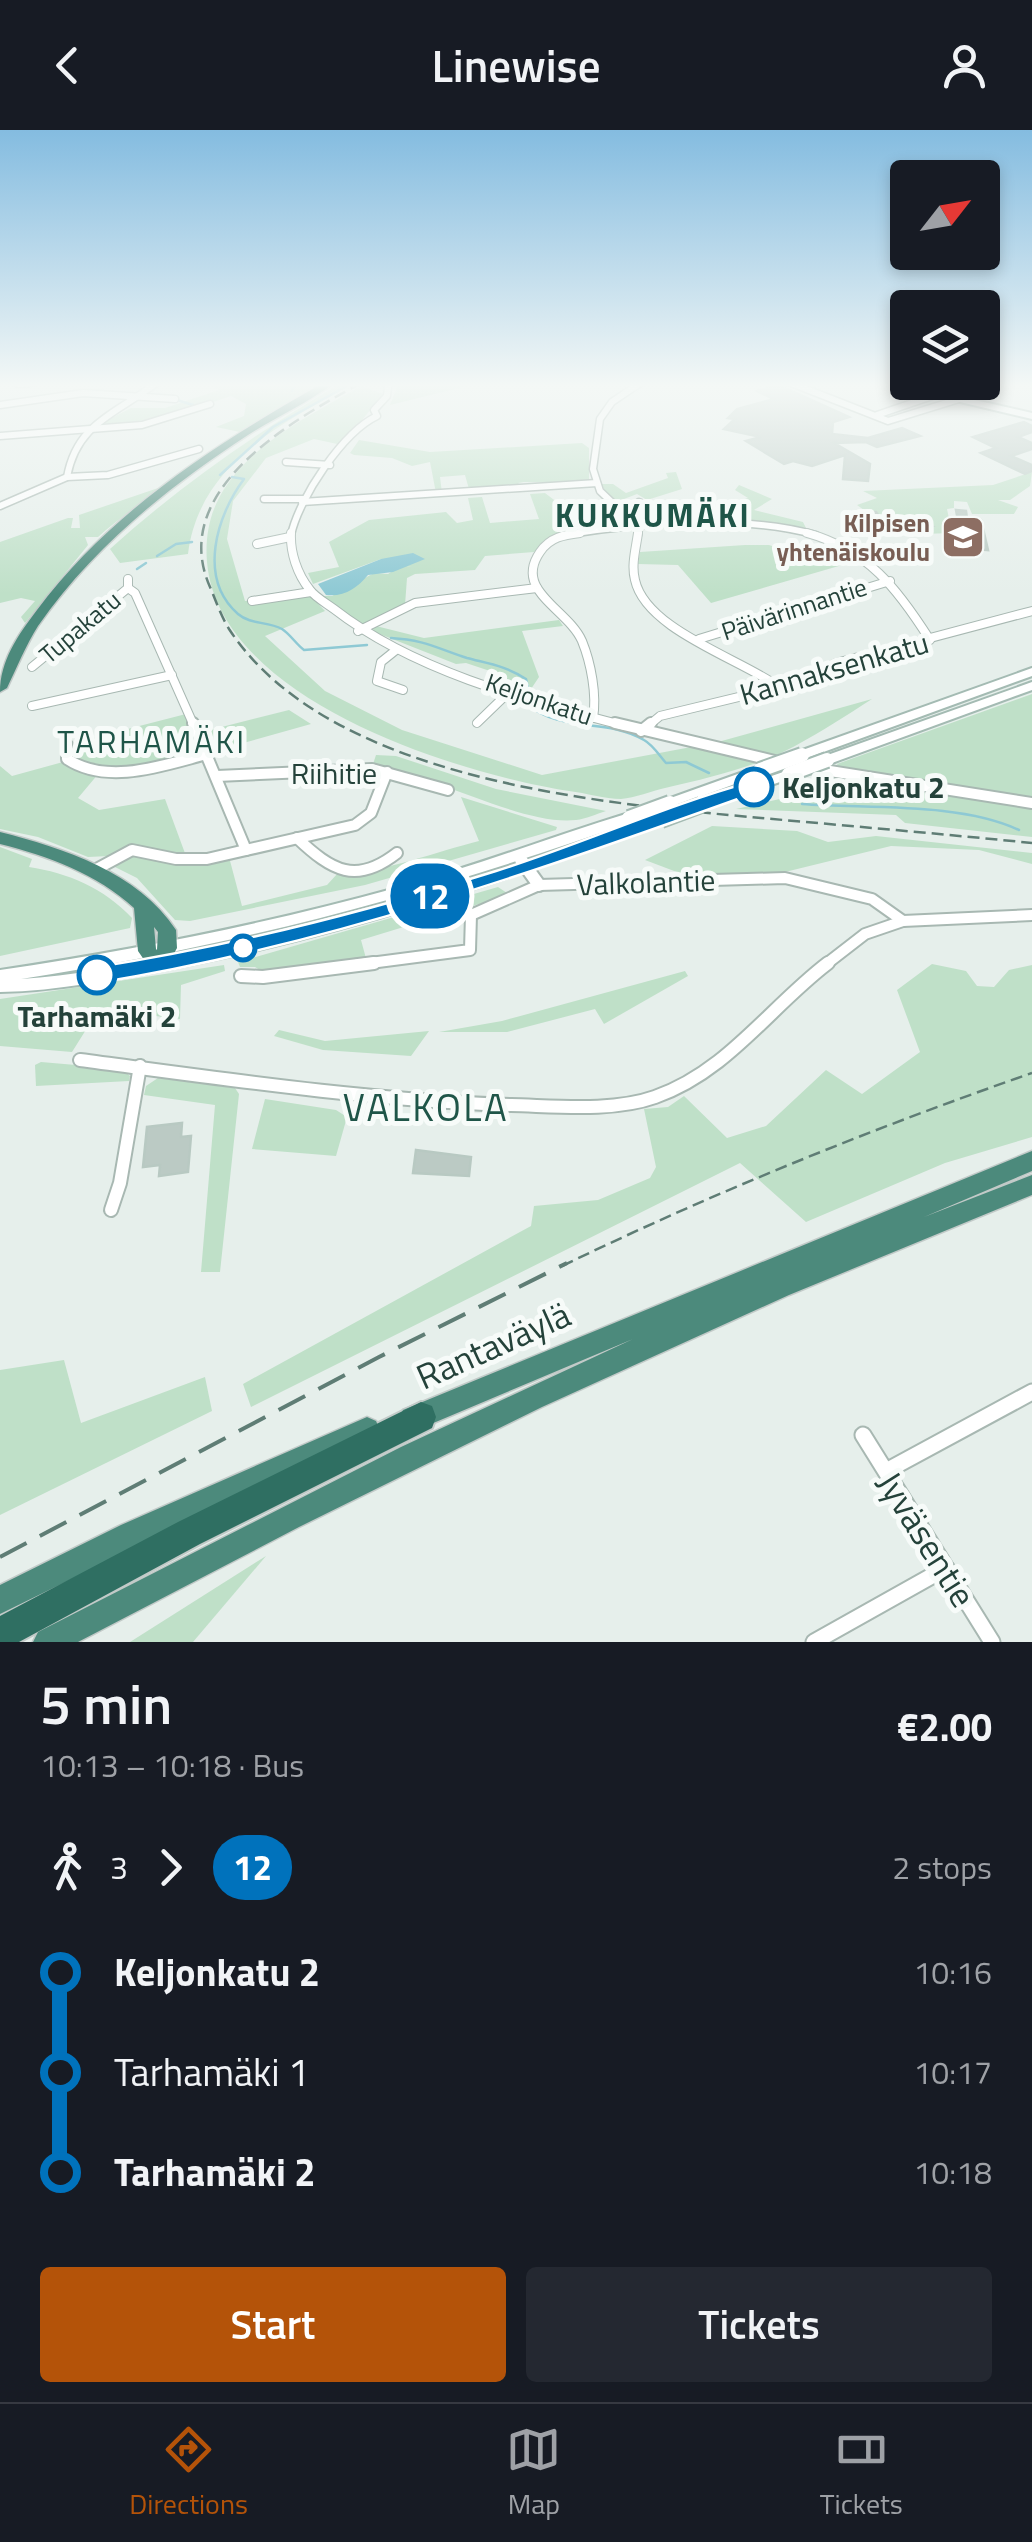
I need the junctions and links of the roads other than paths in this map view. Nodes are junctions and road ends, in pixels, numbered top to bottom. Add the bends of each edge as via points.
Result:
1 (70, 454) edge
2 (184, 454) edge
3 (215, 454) edge
4 (340, 454) edge
5 (595, 454) edge
6 (286, 462) dead end
7 (330, 466) junction
8 (68, 476) junction
9 (596, 483) junction
10 (264, 499) dead end
11 (304, 500) junction
12 (639, 502) dead end
13 (0, 506) edge
14 (692, 524) dead end
15 (638, 528) junction
16 (290, 536) junction
17 (257, 544) dead end
18 (890, 581) junction
19 (537, 588) junction
20 (311, 592) junction
21 (252, 601) dead end
22 (1032, 611) edge
23 (358, 631) junction
24 (700, 639) junction
25 (930, 640) junction
26 (396, 650) junction
27 (32, 667) dead end
28 (1032, 672) edge
29 (172, 675) junction
30 (1032, 686) edge
31 (779, 687) junction
32 (0, 688) edge
33 (402, 690) dead end
34 (511, 690) junction
35 (32, 706) dead end
36 (593, 718) junction
37 (477, 723) dead end
38 (641, 731) junction
39 (68, 744) dead end
40 (207, 754) junction
41 (387, 772) junction
42 (217, 776) junction
43 (448, 790) dead end
44 (1032, 803) edge
45 (0, 838) edge
46 (297, 838) junction
47 (246, 850) junction
48 (397, 853) dead end
49 (523, 863) junction
50 (93, 871) junction
51 (540, 886) junction
52 (1032, 915) edge
53 (903, 921) junction
54 (158, 955) junction
55 (0, 976) edge
56 (241, 976) dead end
57 (0, 986) edge
58 (80, 1060) dead end
59 (140, 1066) junction
60 (1032, 1161) edge
61 (1032, 1185) edge
62 (111, 1210) dead end
63 (1032, 1392) edge
64 (421, 1417) junction
65 (863, 1435) dead end
66 (886, 1471) junction
67 (946, 1568) junction
68 (0, 1600) edge
69 (0, 1634) edge
70 (48, 1642) edge
71 (814, 1642) edge
72 (992, 1642) edge

1 - 8 street
2 - 8 street via 108,475
3 - 32 highway via 112,535 48,604
4 - 7 street
5 - 9 street
6 - 7 street
7 - 11 street
8 - 13 street
9 - 11 street
9 - 15 street
10 - 11 street
11 - 16 street
12 - 14 street via 684,513
15 - 18 street via 746,524 793,530 848,548
15 - 19 street via 553,538 531,565
15 - 24 street via 632,570 638,591 667,620
16 - 17 street
16 - 20 street, Keljonkatu via 290,555
18 - 24 street, Päivärinnantie
18 - 25 street
19 - 23 street via 415,604
19 - 36 street via 581,640 596,702
20 - 21 street
20 - 23 street, Keljonkatu
22 - 25 street, Kannaksenkatu
23 - 26 street, Keljonkatu
24 - 31 street
25 - 31 street, Kannaksenkatu via 836,663
26 - 33 street via 381,662 377,681
26 - 34 street, Keljonkatu
27 - 29 street, Tupakatu via 128,584
28 - 49 main road, bridge
29 - 35 street
29 - 40 street
30 - 49 main road, bridge
31 - 38 street, Kannaksenkatu via 660,716
34 - 36 street, Keljonkatu
34 - 37 street
36 - 38 street, Keljonkatu
38 - 44 street, Keljonkatu via 850,776
39 - 40 street via 74,766 125,772
40 - 42 street
41 - 42 street, Riihitie
41 - 43 street, Riihitie
41 - 46 street via 365,820
42 - 47 street
45 - 50 highway
46 - 47 street
46 - 48 street via 340,871 365,872
47 - 50 street via 207,859 132,850
49 - 51 street
49 - 54 main road via 281,939
50 - 54 highway via 153,912 166,930
51 - 53 street, Valkolantie via 785,878 872,900
51 - 56 street, Valkolantie via 471,914 470,950
52 - 53 street
53 - 59 street via 852,942 714,1068 630,1103 398,1101
54 - 55 main road
54 - 57 main road via 26,986
58 - 59 street
59 - 62 street
60 - 64 highway, Rantaväylä
61 - 70 highway, Rantaväylä via 659,1338 352,1484
63 - 66 street
64 - 68 highway via 368,1429
64 - 69 highway, Rantaväylä
65 - 66 street, Jyväsentie
66 - 67 street, Jyväsentie
67 - 71 street
67 - 72 street, Jyväsentie

